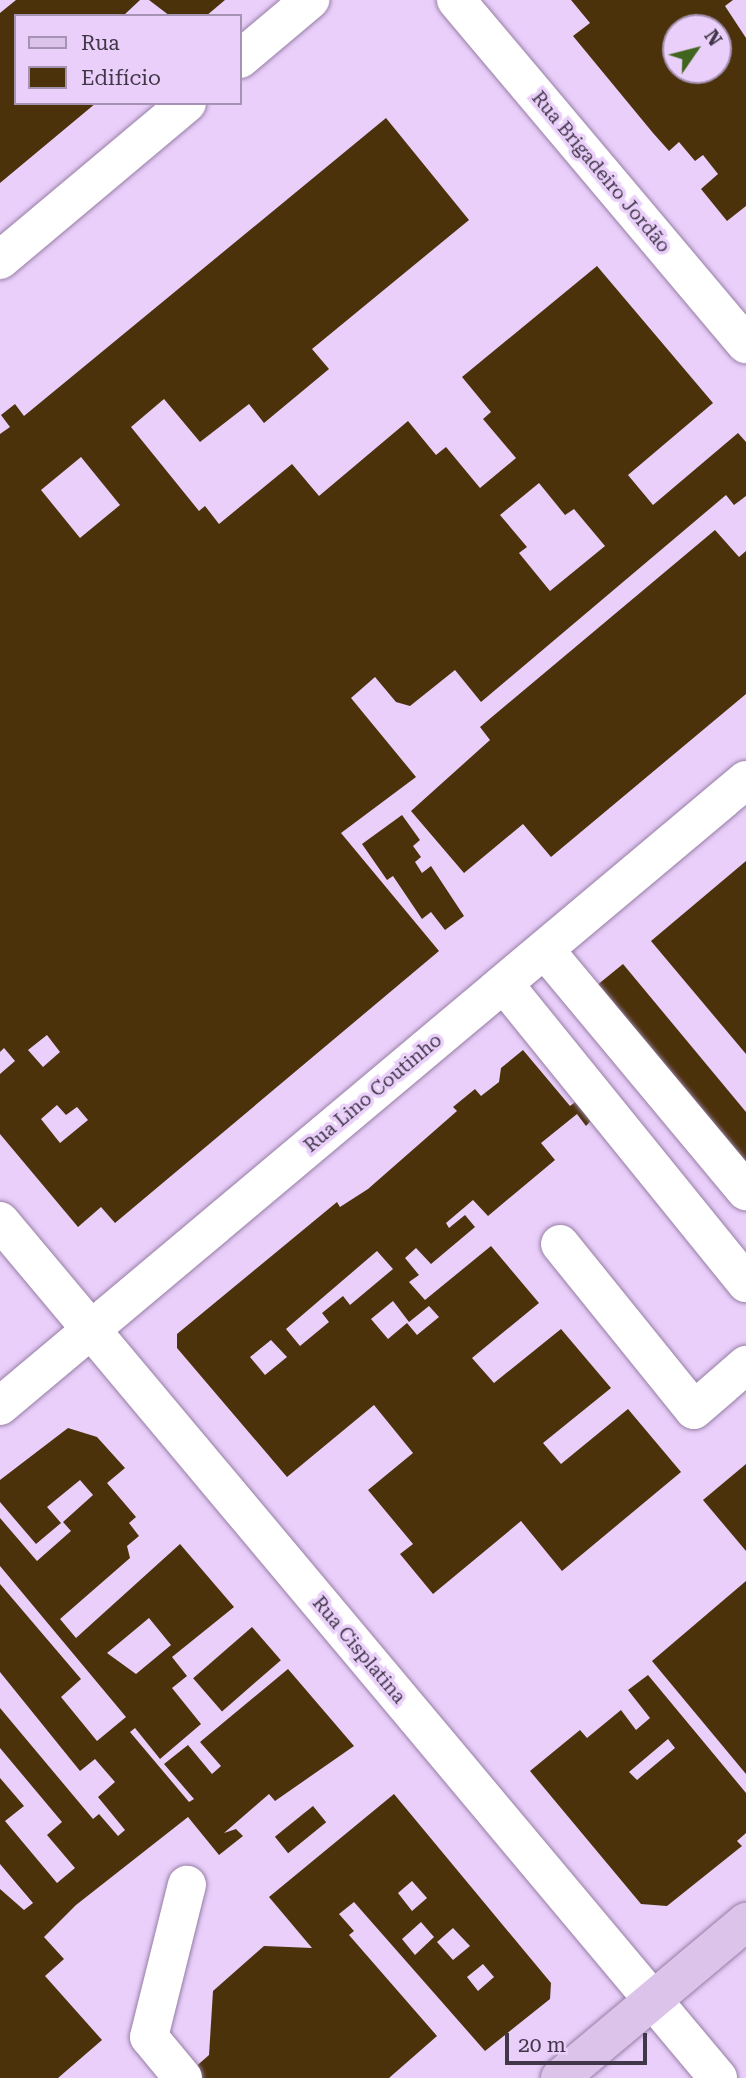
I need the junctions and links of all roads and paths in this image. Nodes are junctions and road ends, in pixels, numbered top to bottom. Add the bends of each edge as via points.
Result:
1 (310, 0) edge
2 (456, 0) edge
3 (242, 57) edge
4 (185, 105) edge
5 (0, 260) edge
6 (746, 344) edge
7 (746, 780) edge
8 (545, 950) junction
9 (504, 984) junction
10 (746, 1191) edge
11 (0, 1221) edge
12 (560, 1244) dead end
13 (746, 1283) edge
14 (90, 1329) junction
15 (746, 1365) edge
16 (0, 1406) edge
17 (187, 1885) dead end
18 (746, 1923) edge
19 (653, 2001) junction
20 (183, 2078) edge
21 (560, 2078) edge
22 (718, 2078) edge

1 - 3 street
2 - 6 street, Rua Brigadeiro Jordão
4 - 5 street
7 - 8 street, Rua Lino Coutinho
8 - 9 street, Rua Lino Coutinho
8 - 10 street
9 - 13 street
9 - 14 street, Rua Lino Coutinho
11 - 14 street, Rua Cisplatina
12 - 15 street via 694,1410
14 - 16 street, Rua Lino Coutinho
14 - 19 street, Rua Cisplatina
17 - 20 street via 149,2037
18 - 19 main road
19 - 21 main road
19 - 22 street, Rua Cisplatina

